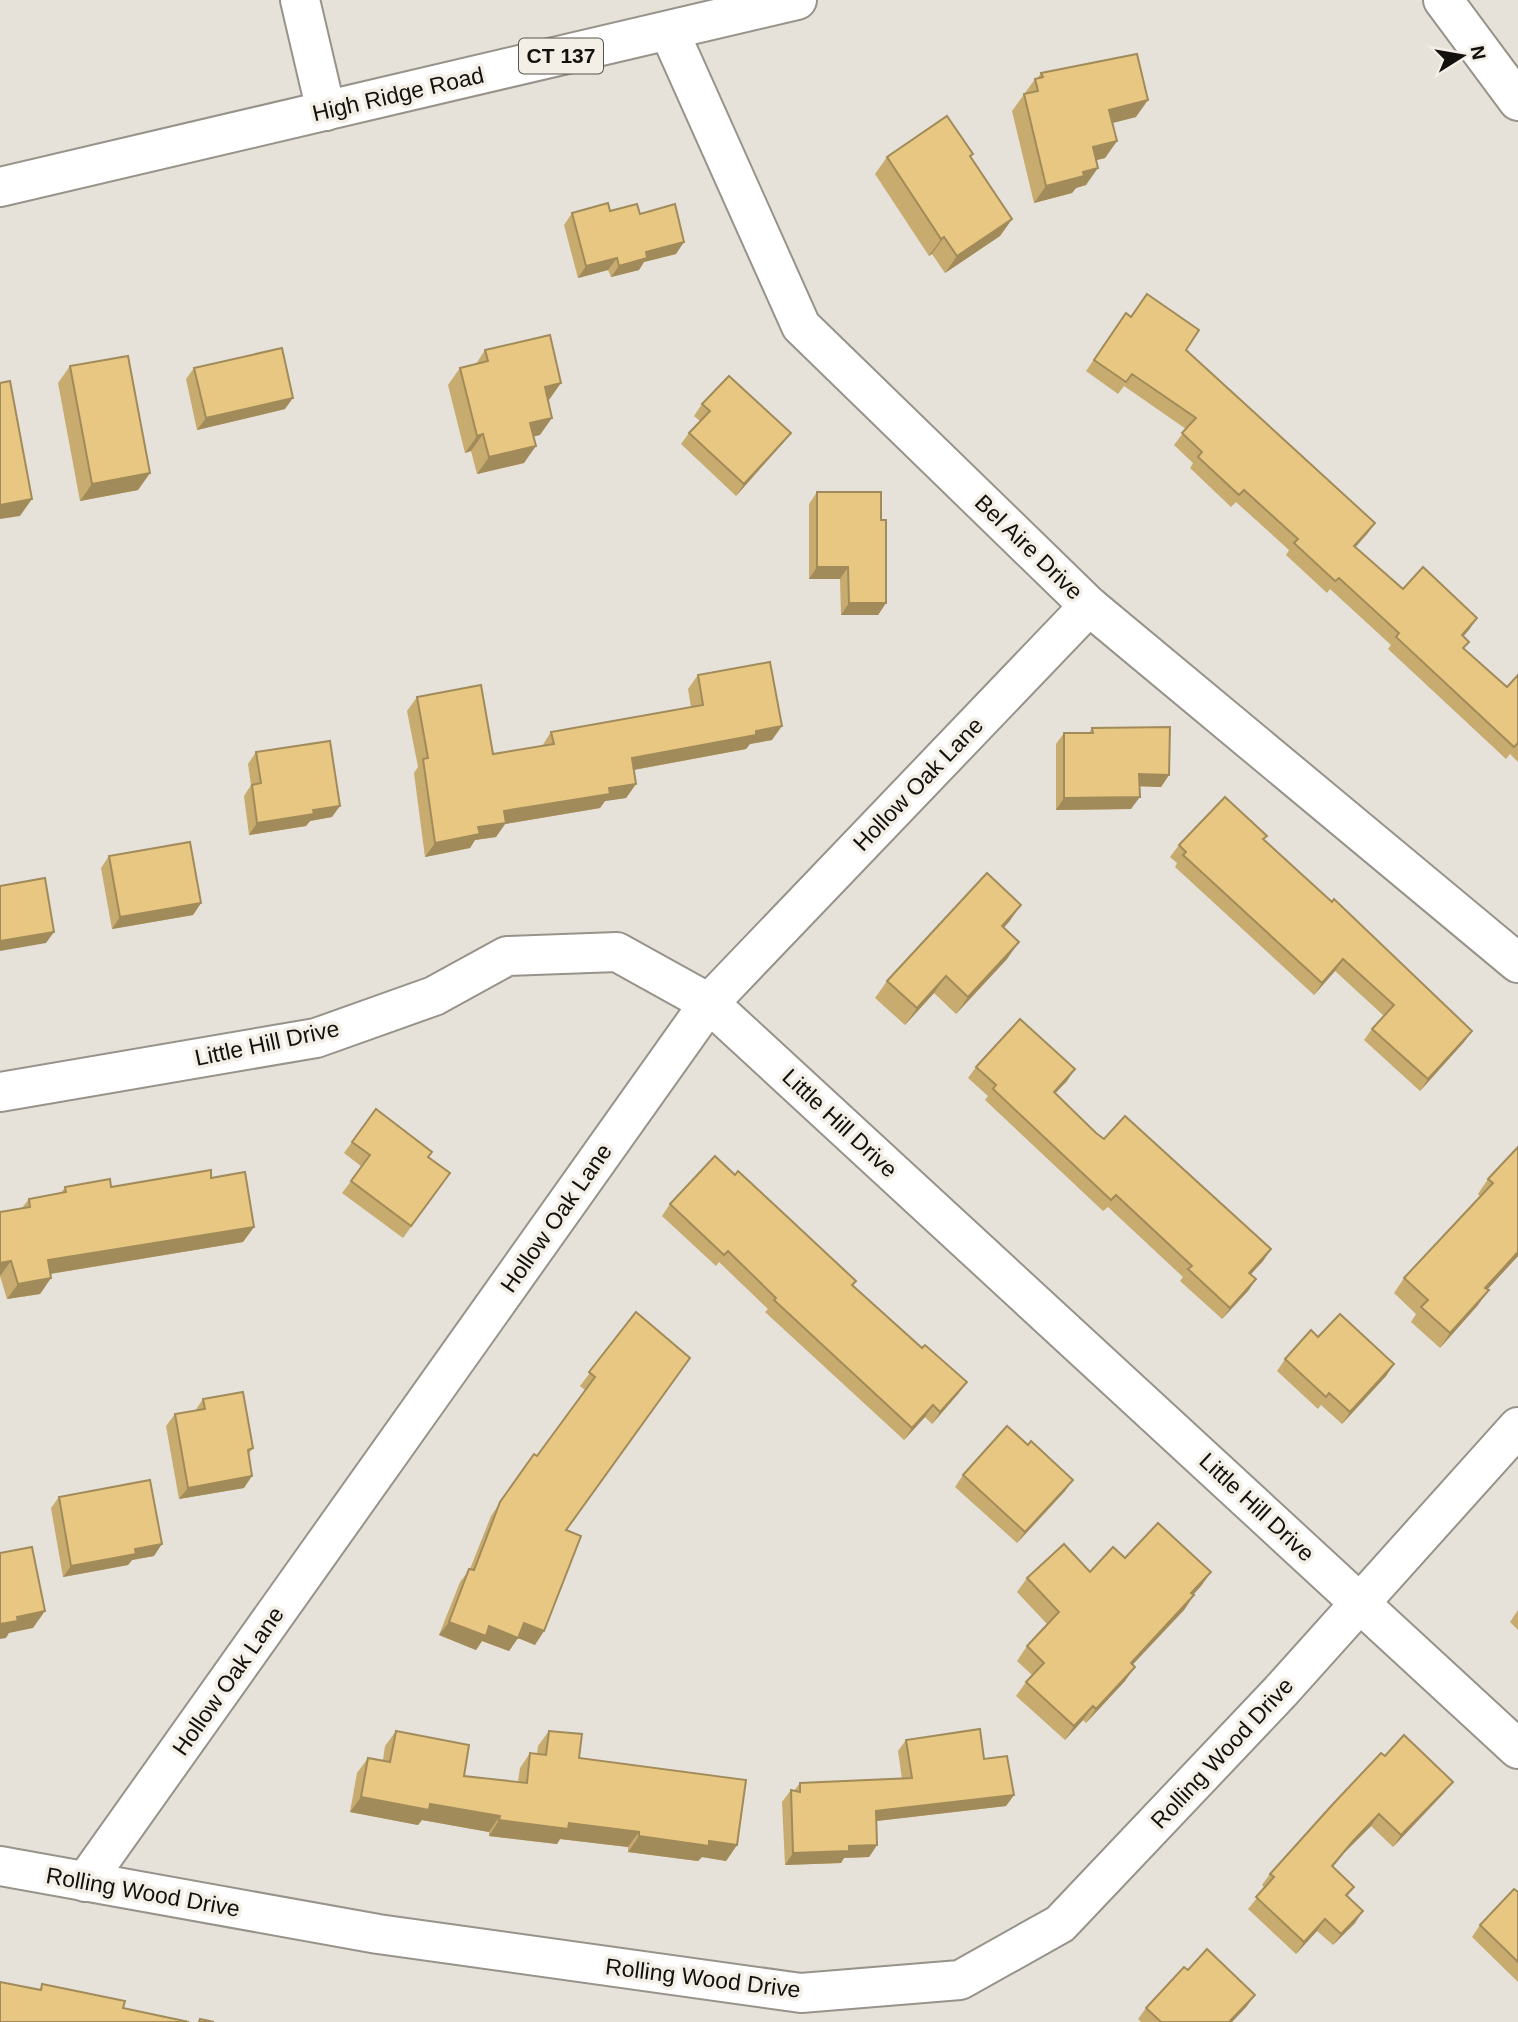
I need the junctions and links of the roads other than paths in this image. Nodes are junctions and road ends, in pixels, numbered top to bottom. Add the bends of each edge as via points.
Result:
1 (300, 0) edge
2 (797, 0) edge
3 (1443, 0) edge
4 (669, 31) junction
5 (1518, 101) edge
6 (326, 111) junction
7 (0, 187) edge
8 (1089, 606) junction
9 (1518, 963) edge
10 (709, 1003) junction
11 (0, 1092) edge
12 (1518, 1427) edge
13 (1359, 1601) junction
14 (1518, 1749) edge
15 (0, 1866) edge
16 (85, 1882) junction

1 - 6 street
2 - 4 street, High Ridge Road / CT 137
3 - 5 street
4 - 6 street, High Ridge Road / CT 137
4 - 8 street, Bel Aire Drive via 801,326
6 - 7 street, High Ridge Road / CT 137
8 - 9 street, Bel Aire Drive
8 - 10 street, Hollow Oak Lane
10 - 11 street, Little Hill Drive via 617,951 507,956 434,996 316,1038
10 - 13 street, Little Hill Drive
10 - 16 street, Hollow Oak Lane
12 - 13 street, Rolling Wood Drive
13 - 14 street, Little Hill Drive
13 - 16 street, Rolling Wood Drive via 1280,1692 1060,1924 960,1980 801,1993 378,1934
15 - 16 street, Rolling Wood Drive

